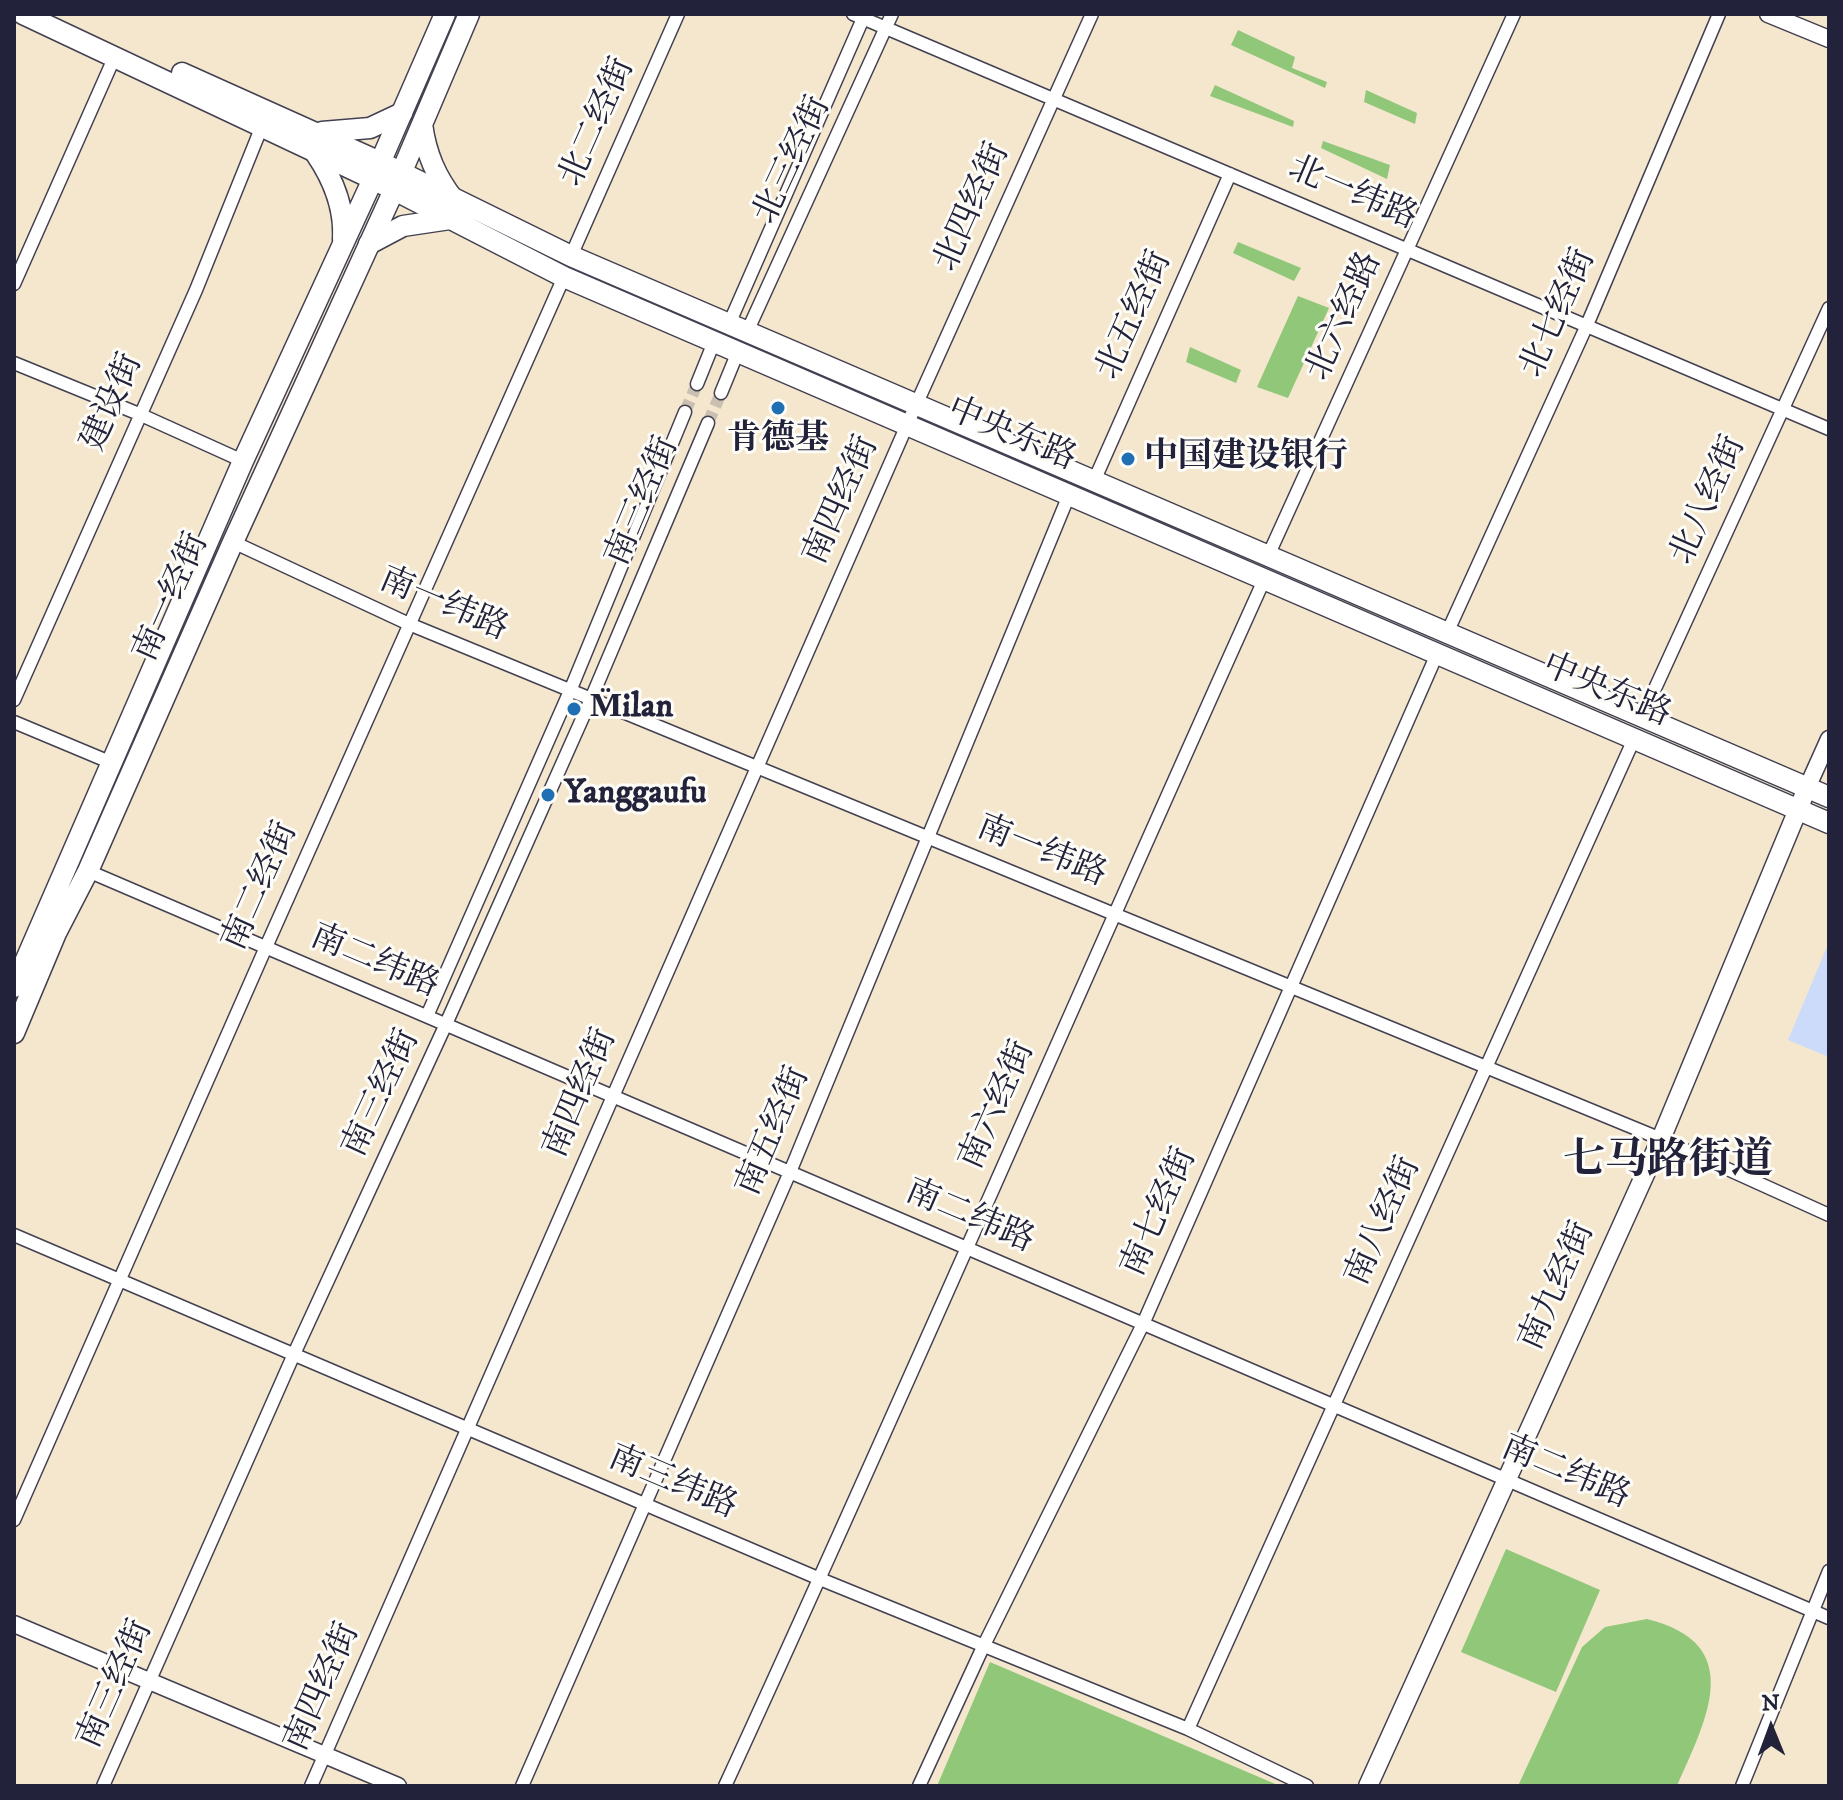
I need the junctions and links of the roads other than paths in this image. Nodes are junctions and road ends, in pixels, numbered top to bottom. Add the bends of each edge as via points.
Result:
1 (23, 14) edge
2 (50, 14) edge
3 (445, 14) edge
4 (469, 14) edge
5 (678, 14) edge
6 (892, 14) edge
7 (1092, 14) edge
8 (1514, 14) edge
9 (1719, 14) edge
10 (860, 15) edge
11 (1775, 15) edge
12 (886, 28) junction
13 (1829, 39) edge
14 (115, 56) junction
15 (1054, 99) junction
16 (402, 113) junction
17 (422, 123) junction
18 (262, 126) junction
19 (313, 132) junction
20 (316, 154) junction
21 (377, 170) junction
22 (1230, 174) junction
23 (397, 182) junction
24 (452, 209) junction
25 (369, 244) junction
26 (342, 246) junction
27 (1408, 249) junction
28 (571, 256) junction
29 (564, 277) junction
30 (14, 284) edge
31 (1829, 308) edge
32 (1587, 325) junction
33 (738, 328) junction
34 (714, 342) junction
35 (737, 354) junction
36 (14, 363) edge
37 (697, 384) tunnel mouth
38 (721, 393) tunnel mouth
39 (916, 405) junction
40 (1783, 408) junction
41 (685, 412) tunnel mouth
42 (139, 414) junction
43 (708, 423) tunnel mouth
44 (907, 425) junction
45 (1829, 429) edge
46 (243, 461) junction
47 (1094, 481) junction
48 (1069, 495) junction
49 (233, 542) junction
50 (1268, 556) junction
51 (1264, 580) junction
52 (409, 624) junction
53 (1447, 633) junction
54 (1437, 654) junction
55 (570, 691) junction
56 (591, 699) junction
57 (14, 700) edge
58 (1642, 717) junction
59 (14, 722) edge
60 (1634, 739) junction
61 (1829, 739) edge
62 (112, 763) junction
63 (757, 767) junction
64 (1807, 788) junction
65 (1829, 797) edge
66 (1797, 809) junction
67 (1829, 823) edge
68 (928, 837) junction
69 (88, 871) junction
70 (1113, 913) junction
71 (266, 947) junction
72 (14, 987) edge
73 (1291, 987) junction
74 (427, 1016) junction
75 (446, 1024) junction
76 (14, 1033) edge
77 (1485, 1066) junction
78 (612, 1095) junction
79 (1661, 1139) junction
80 (790, 1172) junction
81 (1829, 1215) edge
82 (14, 1235) edge
83 (967, 1248) junction
84 (119, 1280) junction
85 (1143, 1324) junction
86 (294, 1354) junction
87 (1334, 1405) junction
88 (469, 1428) junction
89 (1507, 1480) junction
90 (646, 1503) junction
91 (14, 1520) edge
92 (1829, 1571) edge
93 (820, 1579) junction
94 (1813, 1611) junction
95 (1829, 1618) edge
96 (14, 1624) edge
97 (983, 1647) junction
98 (149, 1681) junction
99 (1188, 1729) junction
100 (325, 1755) junction
101 (103, 1786) edge
102 (311, 1786) edge
103 (398, 1786) edge
104 (522, 1786) edge
105 (725, 1786) edge
106 (919, 1786) edge
107 (1307, 1786) edge
108 (1368, 1786) edge
109 (1742, 1786) edge

1 - 14 main road
2 - 19 main road
3 - 16 main road, 南一经街
4 - 17 main road, 南一经街
5 - 28 street, 北二经街
6 - 12 street, 北三经街
7 - 15 street, 北四经街
8 - 27 street, 北六经路
9 - 32 street, 北七经街
10 - 12 street, 北一纬路
10 - 33 street
11 - 13 street
12 - 15 street, 北一纬路
12 - 33 street, 北三经街
14 - 18 main road
14 - 30 street
15 - 22 street, 北一纬路
15 - 39 street, 北四经街
16 - 19 main road via 370,128
16 - 21 main road, 南一经街
17 - 23 main road, 南一经街
17 - 24 main road via 429,160
18 - 20 main road
18 - 42 street, 建设街
19 - 21 main road
20 - 21 main road
20 - 26 main road via 339,202
21 - 23 main road, 中央东路
21 - 26 main road, 南一经街
22 - 27 street, 北一纬路
22 - 47 street, 北五经街
23 - 24 main road, 中央东路
23 - 25 main road, 南一经街
24 - 25 main road
24 - 28 main road, 中央东路
24 - 29 main road, 中央东路
25 - 49 main road, 南一经街
26 - 46 main road, 南一经街
27 - 32 street, 北一纬路
27 - 50 street, 北六经路
28 - 33 main road, 中央东路
29 - 34 main road, 中央东路
29 - 52 street, 南二经街
31 - 40 street, 北八经街
32 - 40 street, 北一纬路
32 - 53 street, 北七经街
33 - 39 main road, 中央东路
34 - 35 main road, 中央东路
34 - 37 street
35 - 38 street
35 - 44 main road, 中央东路
36 - 42 street
39 - 44 street, 北四经街
39 - 47 main road, 中央东路
40 - 45 street, 北一纬路
40 - 58 street, 北八经街
41 - 55 street
42 - 46 street
42 - 57 street, 建设街
43 - 56 street, 南三经街
44 - 48 main road, 中央东路
44 - 63 street, 南四经街
46 - 62 main road, 南一经街
47 - 50 main road, 中央东路
48 - 51 main road, 中央东路
48 - 68 street, 南五经街
49 - 52 street, 南一纬路
49 - 69 main road, 南一经街
50 - 53 main road, 中央东路
51 - 54 main road, 中央东路
51 - 70 street, 南六经街
52 - 55 street, 南一纬路
52 - 71 street, 南二经街
53 - 58 main road, 中央东路
54 - 60 main road, 中央东路
54 - 73 street, 南七经街
55 - 56 street, 南一纬路
55 - 74 street
56 - 63 street, 南一纬路
56 - 75 street, 南三经街
58 - 64 main road, 中央东路
59 - 62 street
60 - 66 main road, 中央东路
60 - 77 street, 南八经街
61 - 64 street
62 - 72 main road, 南一经街
63 - 68 street, 南一纬路
63 - 78 street, 南四经街
64 - 65 main road, 中央东路
64 - 66 main road, 南九经街
66 - 67 main road, 中央东路
66 - 79 main road, 南九经街
68 - 70 street, 南一纬路
68 - 80 street, 南五经街
69 - 71 street, 南二纬路
69 - 76 main road, 南一经街
70 - 73 street, 南一纬路
70 - 83 street, 南六经街
71 - 74 street, 南二纬路
71 - 84 street, 南二经街
73 - 77 street, 南一纬路
73 - 85 street, 南七经街
74 - 75 street, 南二纬路
75 - 78 street, 南二纬路
75 - 86 street, 南三经街
77 - 79 street, 南一纬路
77 - 87 street, 南八经街
78 - 80 street, 南二纬路
78 - 88 street, 南四经街
79 - 81 street, 南一纬路
79 - 89 main road, 南九经街
80 - 83 street, 南二纬路
80 - 90 street, 南五经街
82 - 84 street, 南三纬路
83 - 85 street, 南二纬路
83 - 93 street, 南六经街
84 - 86 street, 南三纬路
84 - 91 street, 南二经街
85 - 87 street, 南二纬路
85 - 97 street, 南七经街
86 - 88 street, 南三纬路
86 - 98 street, 南三经街
87 - 89 street, 南二纬路
87 - 99 street, 南八经街
88 - 90 street, 南三纬路
88 - 100 street, 南四经街
89 - 94 street, 南二纬路
89 - 108 main road, 南九经街
90 - 93 street, 南三纬路
90 - 104 street, 南五经街
92 - 94 street
93 - 97 street, 南三纬路
93 - 105 street, 南六经街
94 - 95 street, 南二纬路
94 - 109 street
96 - 98 street
97 - 99 street, 南三纬路
97 - 106 street, 南七经街
98 - 100 street
98 - 101 street, 南三经街
99 - 107 street, 南三纬路
100 - 102 street, 南四经街
100 - 103 street

